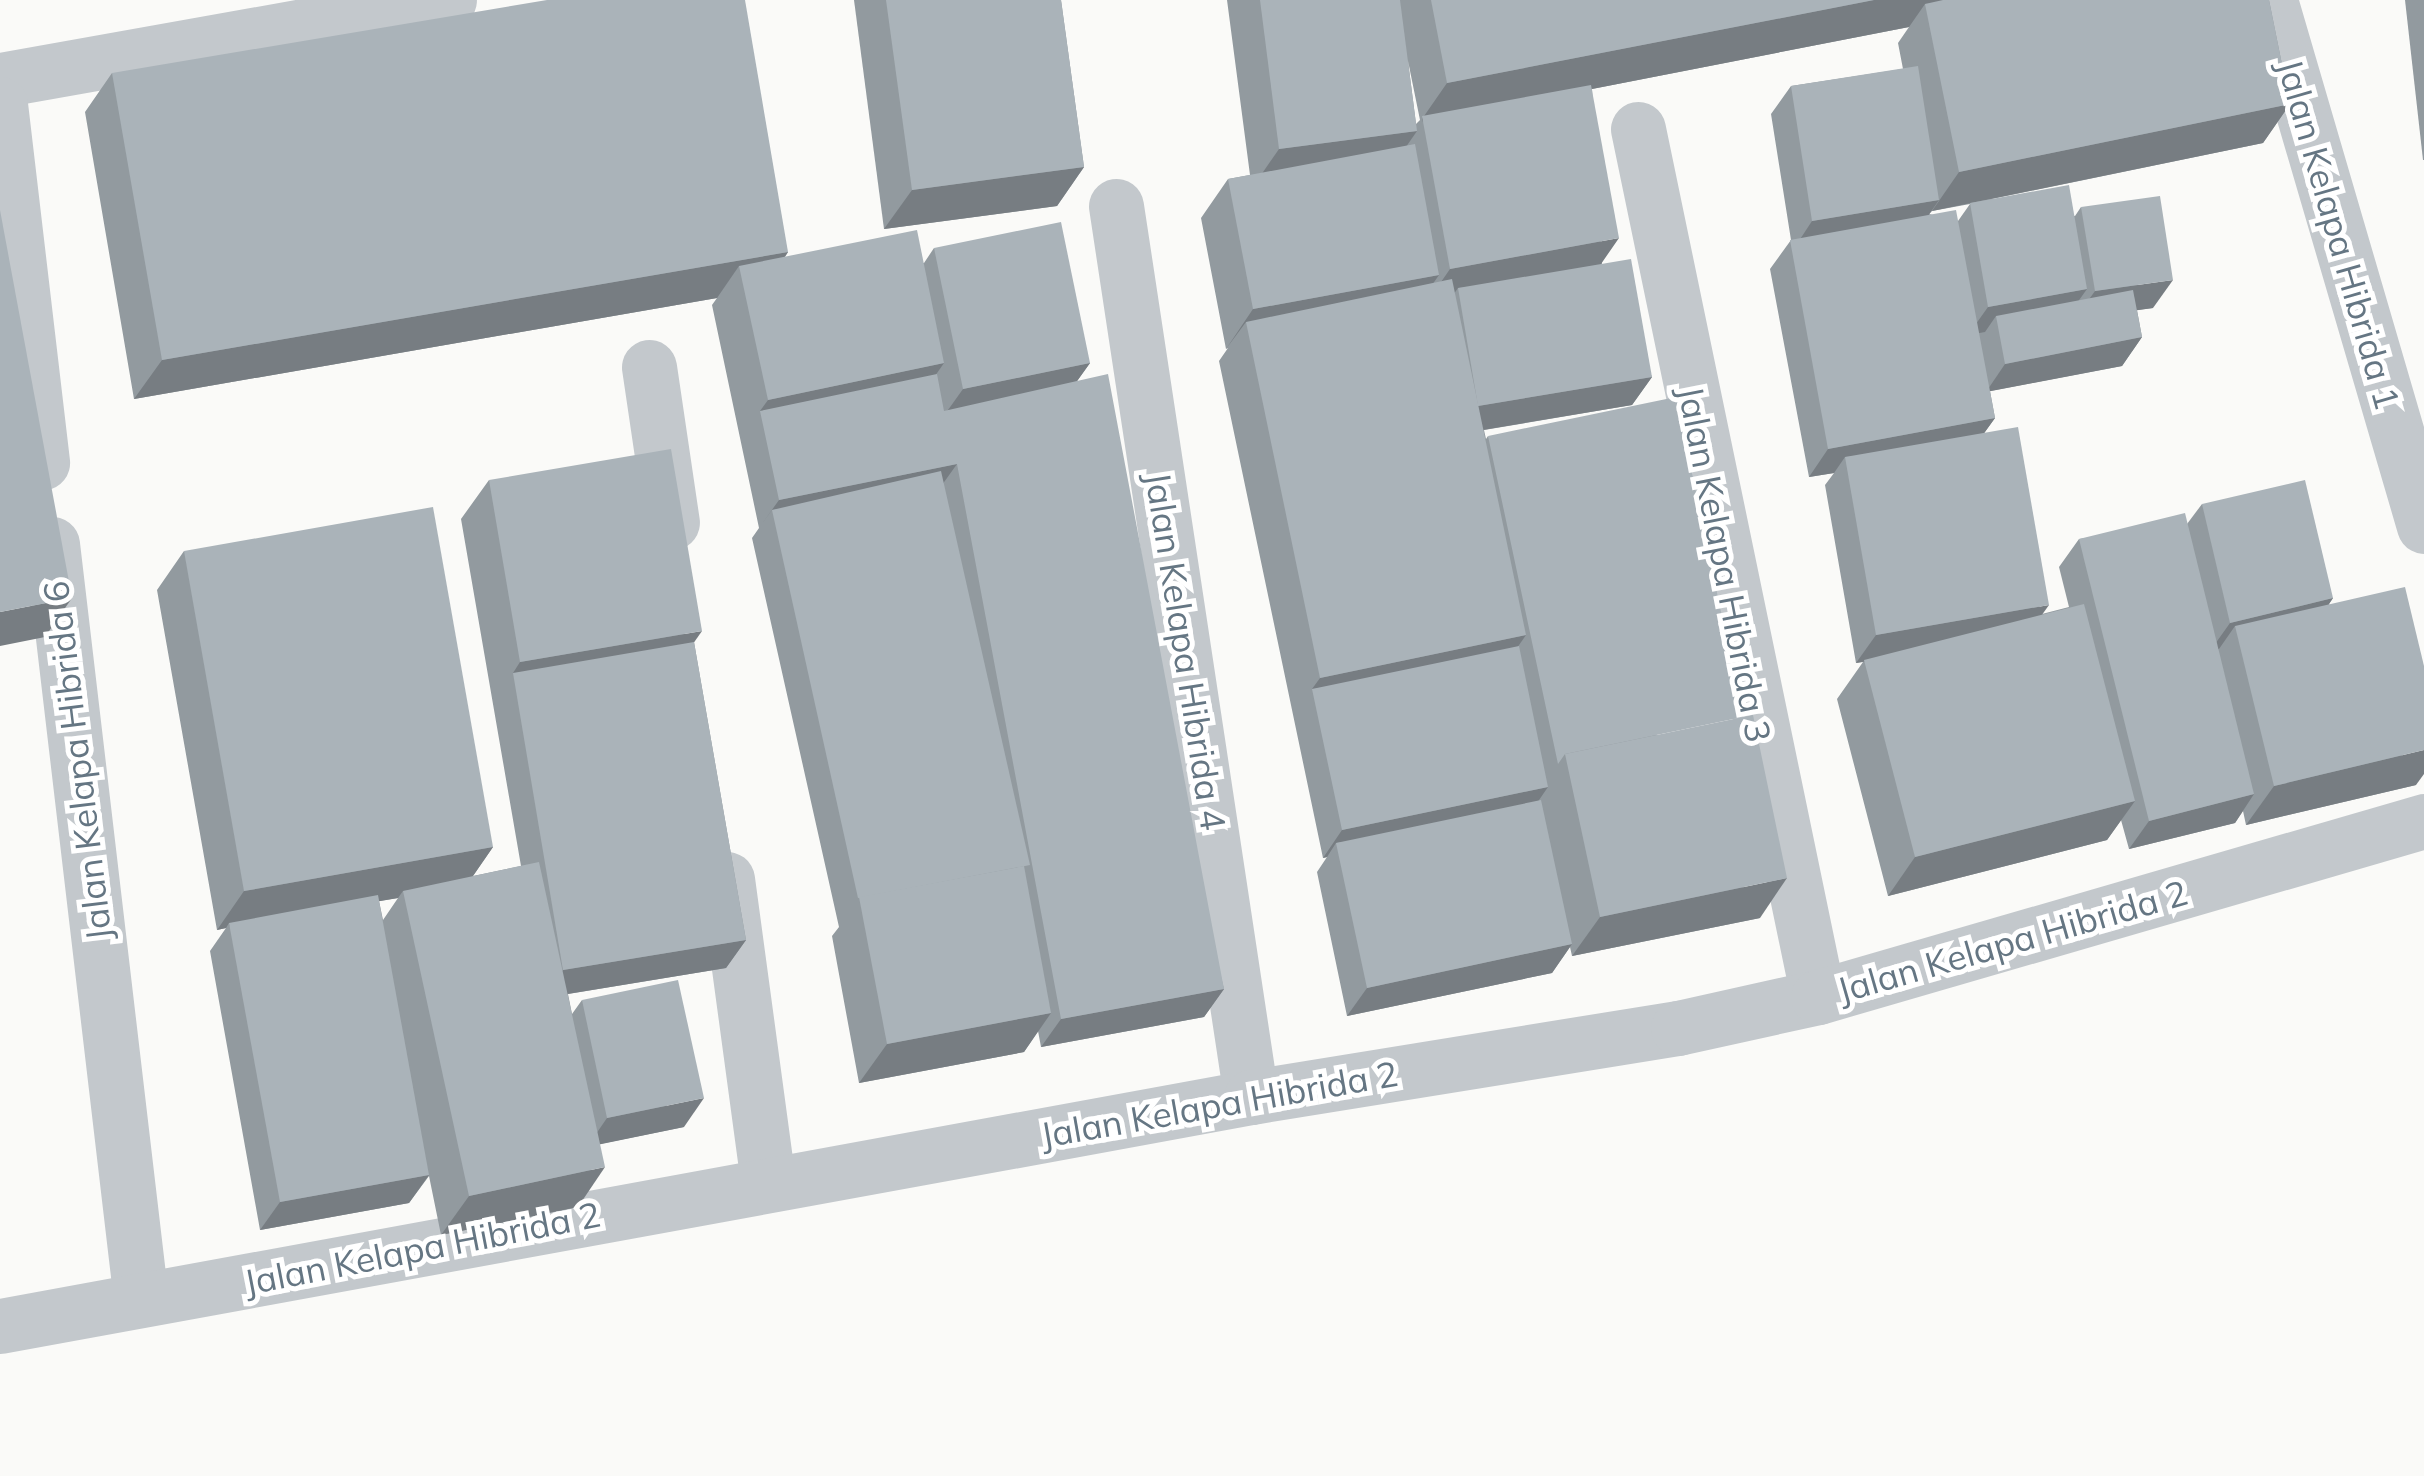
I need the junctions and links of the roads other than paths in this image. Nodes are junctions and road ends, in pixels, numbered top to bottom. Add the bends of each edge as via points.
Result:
1 (448, 0) edge
2 (2270, 0) edge
3 (0, 80) edge
4 (0, 104) edge
5 (1638, 129) dead end
6 (1116, 206) dead end
7 (649, 367) dead end
8 (2424, 526) edge
9 (682, 584) edge
10 (718, 820) edge
11 (2424, 821) edge
12 (1818, 998) junction
13 (1250, 1097) junction
14 (768, 1183) junction
15 (141, 1300) junction
16 (0, 1326) edge

1 - 3 street
2 - 8 street, Jalan Kelapa Hibrida 1
4 - 15 street, Jalan Kelapa Hibrida 6
5 - 12 street, Jalan Kelapa Hibrida 3
6 - 13 street, Jalan Kelapa Hibrida 4
7 - 9 street
10 - 14 street
11 - 12 street, Jalan Kelapa Hibrida 2
12 - 13 street, Jalan Kelapa Hibrida 2
13 - 14 street, Jalan Kelapa Hibrida 2
14 - 15 street, Jalan Kelapa Hibrida 2
15 - 16 street, Jalan Kelapa Hibrida 2

